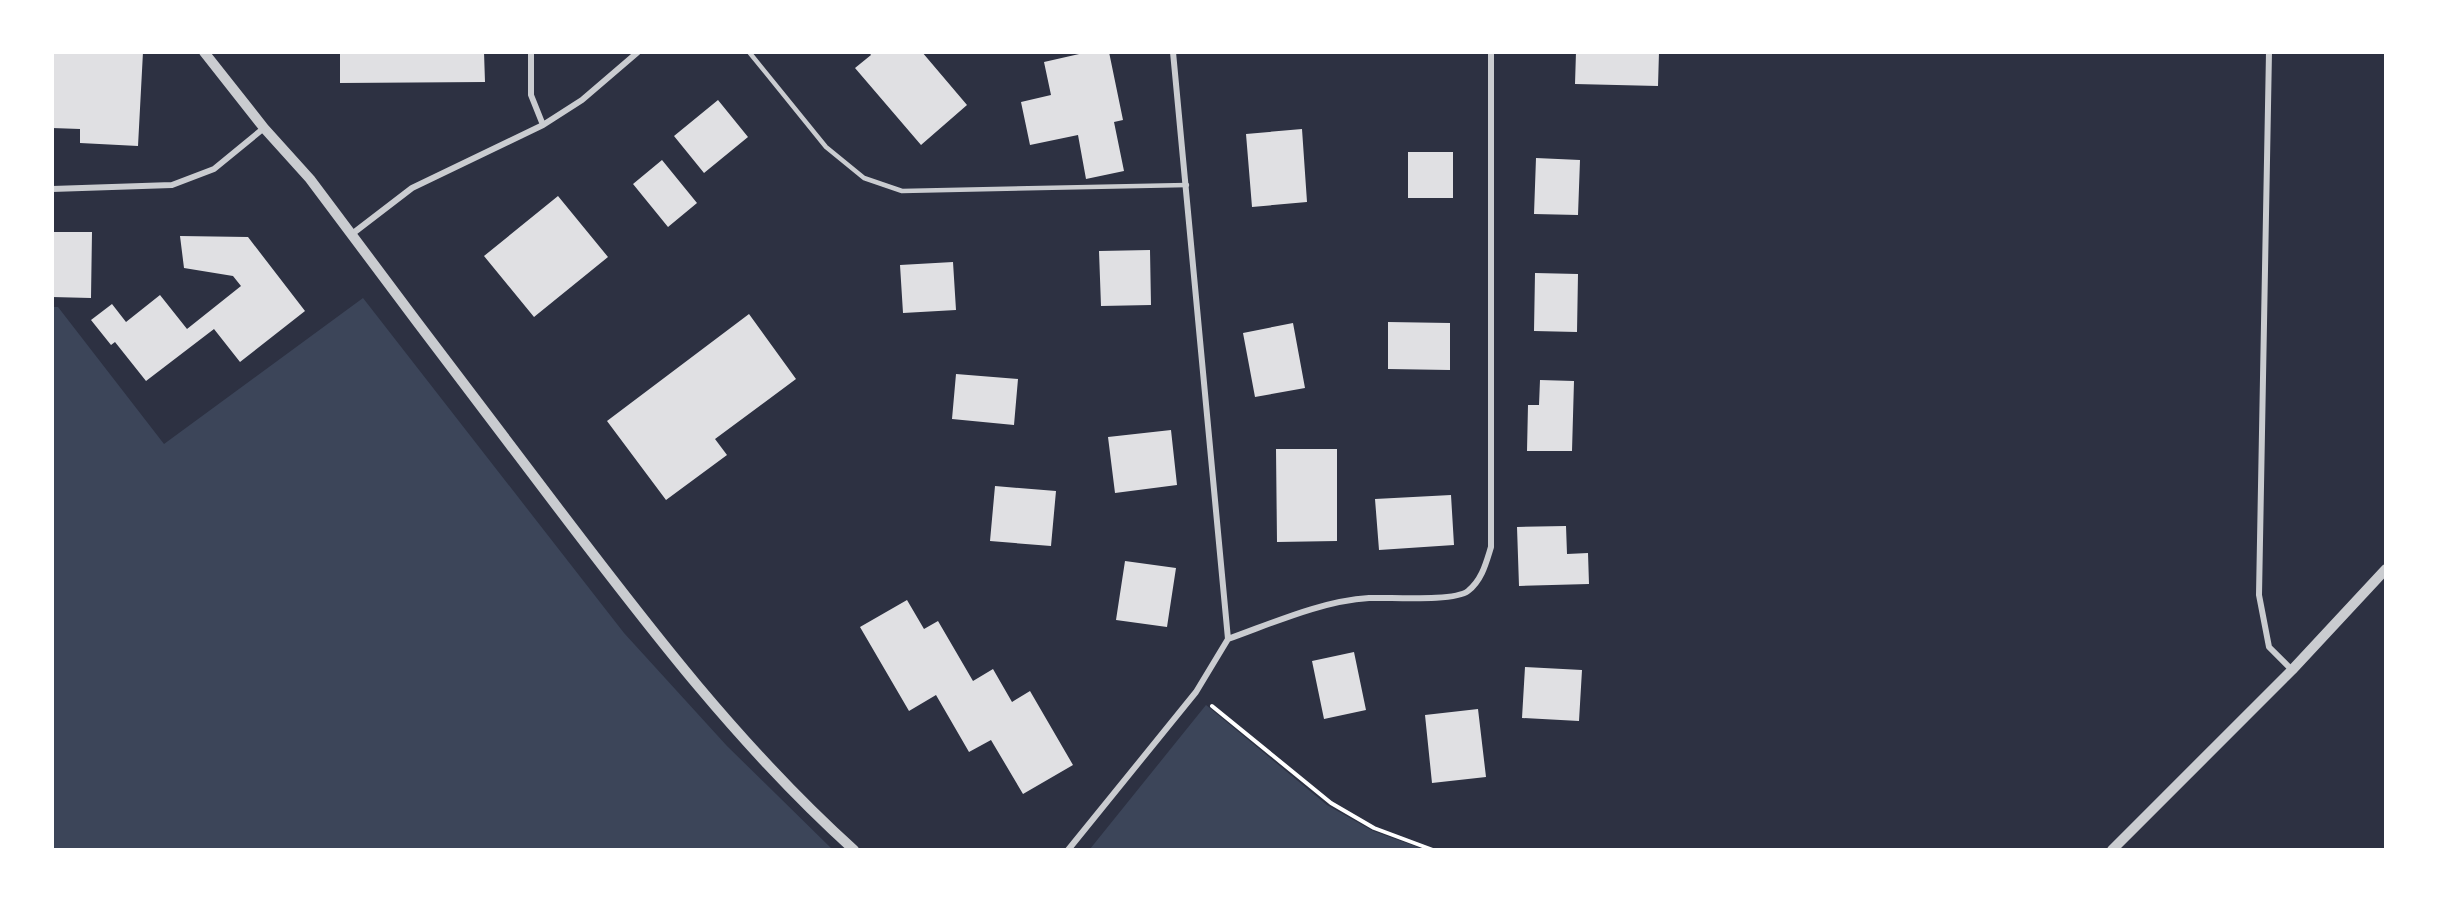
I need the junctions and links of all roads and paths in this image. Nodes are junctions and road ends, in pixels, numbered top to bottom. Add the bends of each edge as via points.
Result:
1 (204, 52) edge
2 (531, 52) edge
3 (638, 52) edge
4 (748, 52) edge
5 (1173, 52) edge
6 (1491, 52) edge
7 (2269, 52) edge
8 (543, 125) junction
9 (264, 128) junction
10 (1187, 185) junction
11 (52, 189) edge
12 (351, 234) junction
13 (2385, 569) edge
14 (1228, 639) junction
15 (2292, 670) junction
16 (1196, 692) junction
17 (854, 849) edge
18 (1068, 849) edge
19 (1434, 849) edge
20 (2112, 849) edge

1 - 9 street
2 - 8 street via 531,95
3 - 8 street via 582,100
4 - 10 lane via 826,147 864,178 902,191
5 - 10 street
6 - 14 street via 1491,547 1483,573 1467,592 1442,597 1367,598 1325,605
7 - 15 street via 2259,595 2269,647
8 - 12 street via 412,188
9 - 11 street via 214,169 172,185
9 - 12 street via 310,179
10 - 14 street
12 - 17 street via 660,642 734,730
13 - 15 street
14 - 16 street
15 - 20 street
16 - 18 street
16 - 19 path via 1330,803 1374,828

